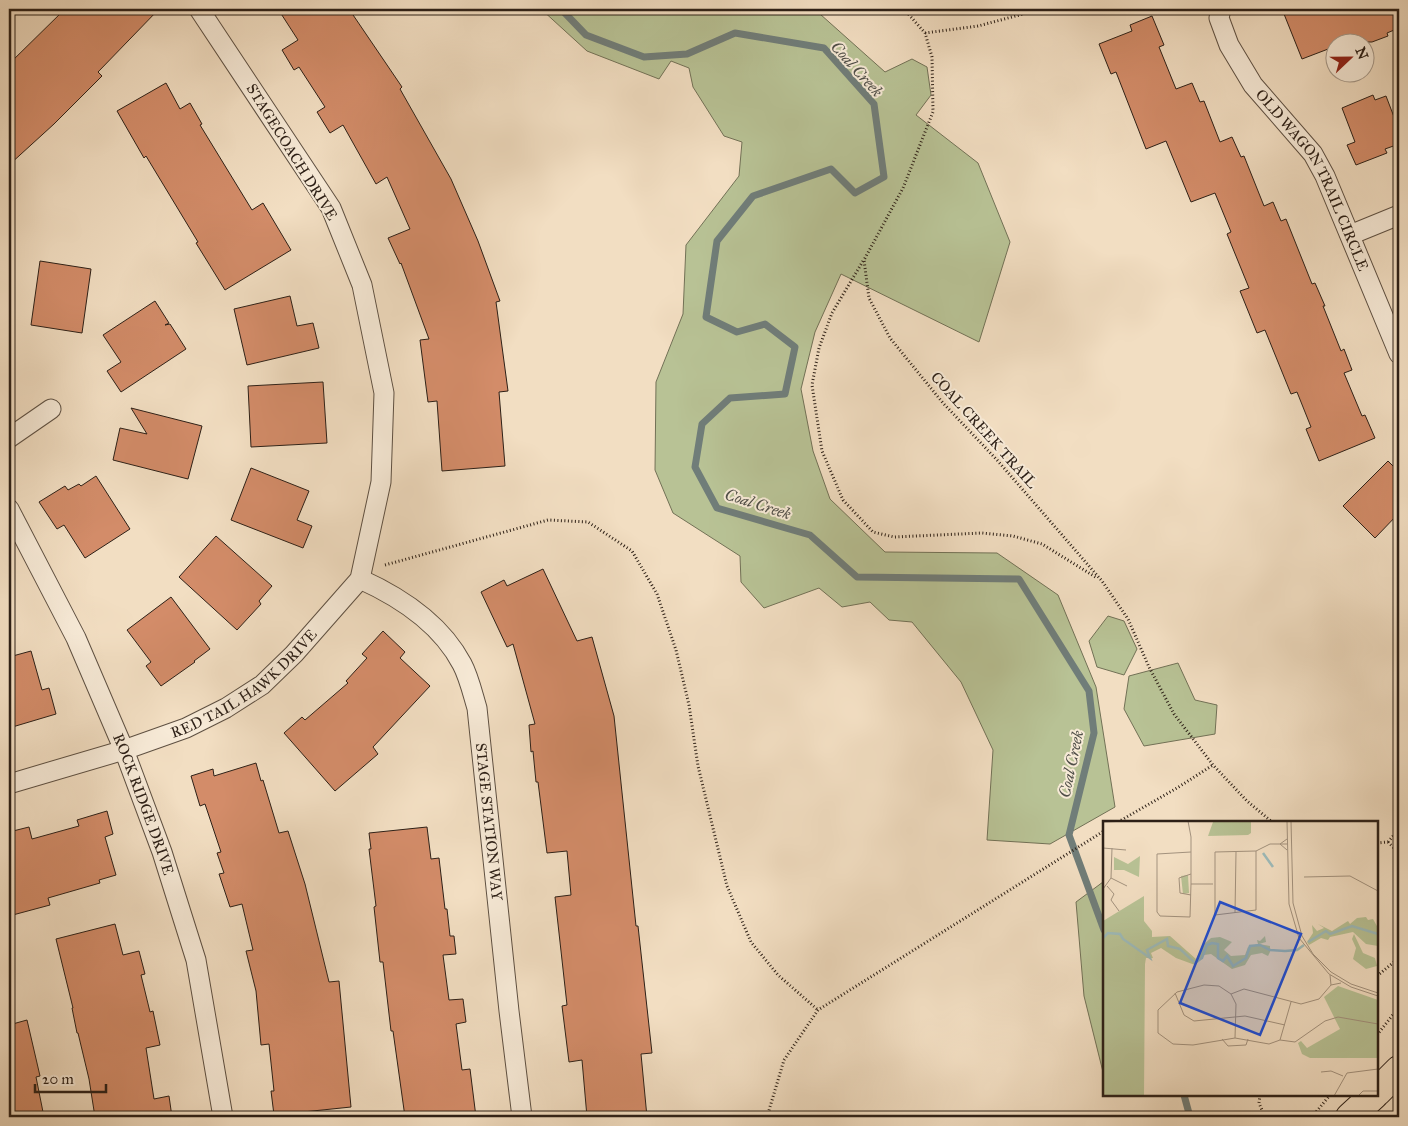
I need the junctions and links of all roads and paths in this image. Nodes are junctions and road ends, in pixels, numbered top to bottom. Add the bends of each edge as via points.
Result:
1 (199, 9) edge
2 (904, 9) edge
3 (1042, 9) edge
4 (1221, 9) edge
5 (1028, 11) edge
6 (925, 33) junction
7 (1399, 215) edge
8 (1350, 235) junction
9 (864, 260) junction
10 (1399, 354) edge
11 (51, 409) dead end
12 (9, 438) edge
13 (381, 482) joint
14 (9, 509) edge
15 (360, 579) junction
16 (1102, 581) junction
17 (124, 750) junction
18 (1213, 765) junction
19 (9, 784) edge
20 (1119, 821) edge
21 (1271, 821) edge
22 (1399, 829) edge
23 (1103, 832) edge
24 (1388, 842) junction
25 (1378, 843) edge
26 (1399, 858) edge
27 (1399, 958) edge
28 (1378, 975) edge
29 (1399, 1006) edge
30 (818, 1010) junction
31 (1378, 1034) edge
32 (1399, 1070) edge
33 (1378, 1091) edge
34 (1260, 1096) edge
35 (1329, 1096) edge
36 (1373, 1096) edge
37 (223, 1117) edge
38 (522, 1117) edge
39 (767, 1117) edge
40 (1265, 1117) edge
41 (1312, 1117) edge
42 (1350, 1117) edge

1 - 13 street, STAGECOACH DRIVE via 331,208 362,285 384,393
2 - 6 path
3 - 5 path
4 - 8 street, OLD WAGON TRAIL CIRCLE via 1219,18 1229,45 1253,85 1313,154
5 - 6 path via 978,26
6 - 9 path via 932,57 933,112 903,188
7 - 8 street
8 - 10 street, OLD WAGON TRAIL CIRCLE
9 - 16 path, COAL CREEK TRAIL via 870,298 890,338 942,403 997,460
9 - 16 path via 832,313 819,348 812,384 822,451 843,500 873,532 894,537 982,533 1013,536 1042,544
11 - 12 street
13 - 15 street, RED TAIL HAWK DRIVE
14 - 17 street, ROCK RIDGE DRIVE via 76,638
15 - 17 street, RED TAIL HAWK DRIVE via 294,654 262,684 226,708 186,728
15 - 30 path via 387,563 548,520 588,522 632,550 657,594 676,650 698,766 727,886 751,942 778,975
15 - 38 street, STAGE STATION WAY via 406,604 441,633 463,665 478,708
16 - 18 path, COAL CREEK TRAIL via 1128,619 1174,714
17 - 19 street, RED TAIL HAWK DRIVE
17 - 37 street, ROCK RIDGE DRIVE via 162,852 196,960
18 - 20 path
18 - 21 path, COAL CREEK TRAIL
22 - 24 path
23 - 30 path
24 - 25 path
24 - 26 path
27 - 28 path
29 - 31 path
30 - 39 path via 784,1060
32 - 33 main road
34 - 40 path via 1259,1103
35 - 41 path
36 - 42 main road

